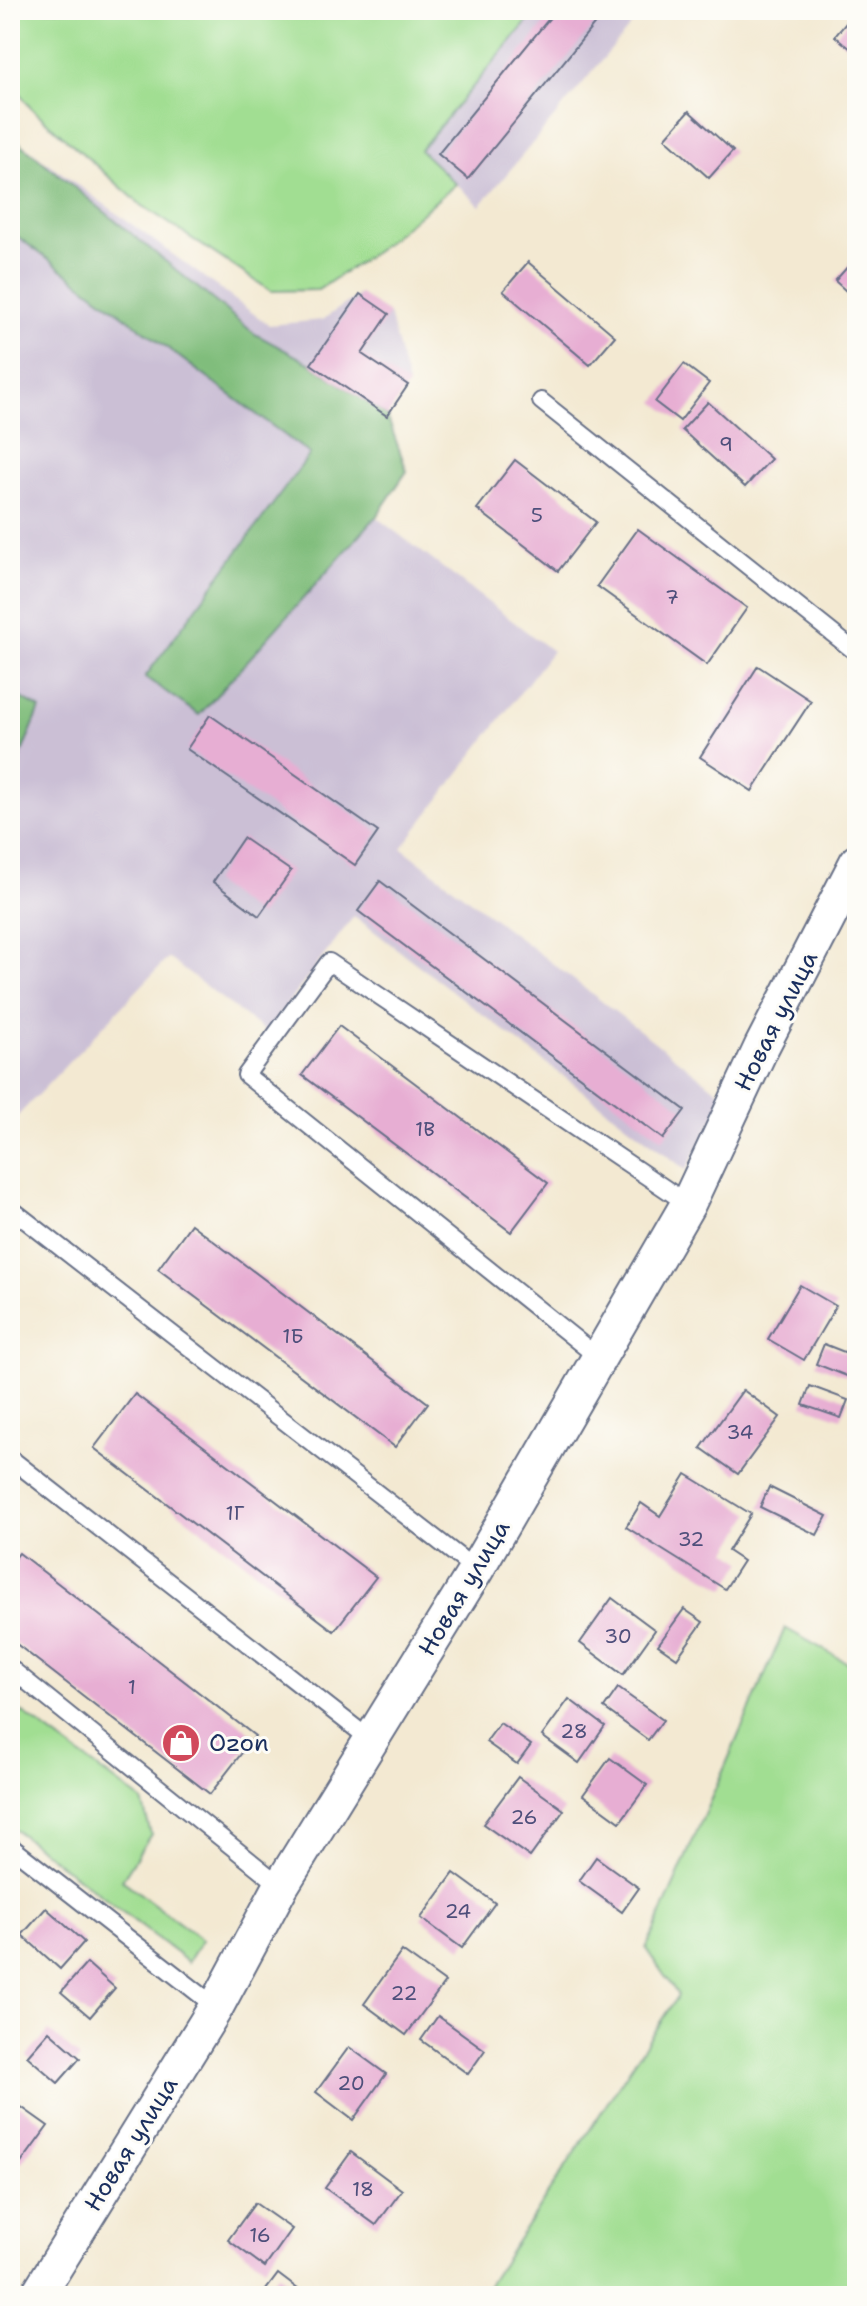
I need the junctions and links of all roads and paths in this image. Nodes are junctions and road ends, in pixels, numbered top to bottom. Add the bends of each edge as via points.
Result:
1 (541, 401) dead end
2 (857, 653) edge
3 (857, 862) edge
4 (688, 1204) junction
5 (15, 1212) dead end
6 (599, 1358) junction
7 (10, 1458) edge
8 (476, 1570) junction
9 (10, 1668) edge
10 (372, 1741) junction
11 (10, 1846) edge
12 (281, 1886) junction
13 (216, 2007) junction
14 (37, 2296) edge

1 - 2 lane
3 - 4 street, Новая улица
4 - 6 street, Новая улица
4 - 6 lane via 329,962 246,1075
5 - 8 lane
6 - 8 street, Новая улица
7 - 10 lane
8 - 10 street, Новая улица
9 - 12 lane
10 - 12 street, Новая улица
11 - 13 lane
12 - 13 street, Новая улица
13 - 14 street, Новая улица

